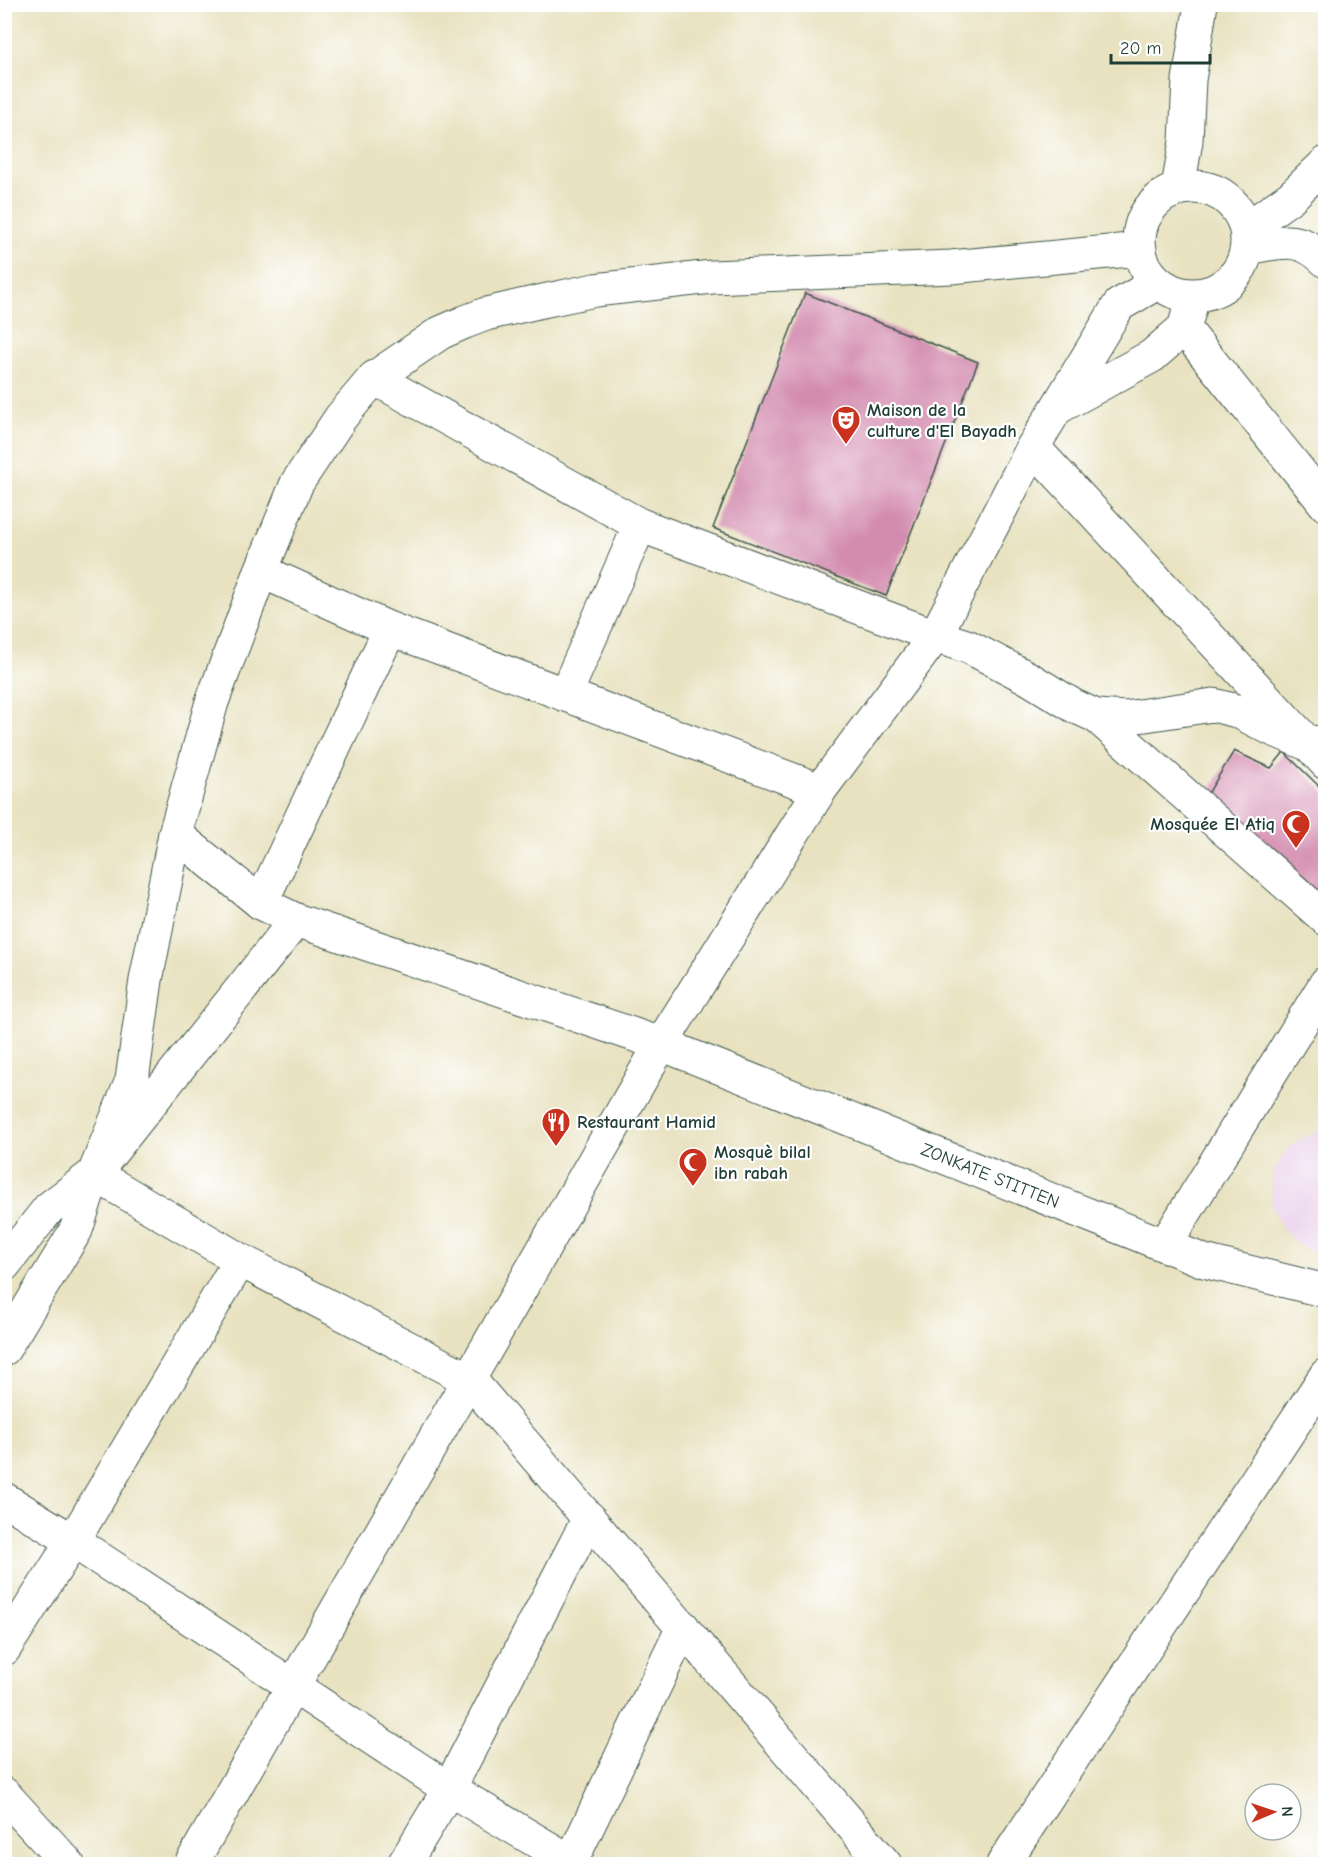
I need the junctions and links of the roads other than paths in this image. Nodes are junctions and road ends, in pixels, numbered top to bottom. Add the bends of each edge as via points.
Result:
1 (1201, 4) edge
2 (1326, 163) edge
3 (1178, 188) junction
4 (1247, 238) junction
5 (1140, 249) junction
6 (1326, 261) edge
7 (1157, 283) junction
8 (1194, 295) junction
9 (1184, 328) junction
10 (374, 378) junction
11 (1057, 408) junction
12 (1033, 447) junction
13 (1326, 505) edge
14 (640, 525) junction
15 (261, 571) junction
16 (390, 628) junction
17 (935, 636) junction
18 (565, 695) junction
19 (1096, 716) junction
20 (1319, 749) edge
21 (820, 790) junction
22 (175, 834) junction
23 (261, 903) junction
24 (1326, 919) edge
25 (296, 920) junction
26 (1322, 997) edge
27 (661, 1044) junction
28 (94, 1174) junction
29 (1165, 1245) junction
30 (240, 1260) junction
31 (4, 1266) edge
32 (1326, 1291) edge
33 (4, 1349) edge
34 (1326, 1375) edge
35 (470, 1380) junction
36 (4, 1499) edge
37 (589, 1518) junction
38 (73, 1541) junction
39 (683, 1627) junction
40 (4, 1649) edge
41 (294, 1686) junction
42 (449, 1789) junction
43 (4, 1794) edge
44 (68, 1864) edge
45 (191, 1864) edge
46 (404, 1864) edge
47 (572, 1864) edge
48 (885, 1864) edge
49 (1003, 1864) edge

1 - 3 street
2 - 4 street
3 - 4 street via 1203,187 1227,197 1239,211
3 - 5 street via 1150,207 1142,222
4 - 6 street via 1305,244
4 - 8 street via 1241,267 1230,282
5 - 7 street
5 - 10 street via 951,267 712,277 595,290 465,322 440,333
7 - 8 street via 1177,294
7 - 11 street via 1119,305
8 - 9 street
9 - 11 street via 1152,356
9 - 13 street
10 - 14 street
10 - 15 street via 341,417 297,483
11 - 12 street
12 - 17 street
12 - 20 street
14 - 17 street
14 - 18 street
15 - 16 street
15 - 22 street via 212,702
16 - 18 street
16 - 23 street
17 - 19 street via 969,647
17 - 21 street
18 - 21 street
19 - 20 street via 1125,718 1213,705 1237,711
19 - 24 street
21 - 27 street
22 - 23 street, ZONKATE STITTEN
22 - 28 street via 146,980 132,1080
23 - 25 street, ZONKATE STITTEN
25 - 27 street, ZONKATE STITTEN
25 - 28 street
26 - 29 street
27 - 29 street, ZONKATE STITTEN
27 - 35 street
28 - 30 street
28 - 31 street via 49,1208
28 - 33 street via 76,1230
29 - 32 street, ZONKATE STITTEN via 1204,1261
30 - 35 street
30 - 38 street
34 - 49 street
35 - 37 street
35 - 41 street
36 - 38 street
37 - 39 street
37 - 42 street
38 - 40 street
38 - 41 street
39 - 47 street
39 - 48 street
41 - 42 street
41 - 45 street
42 - 46 street
42 - 47 street
43 - 44 street

